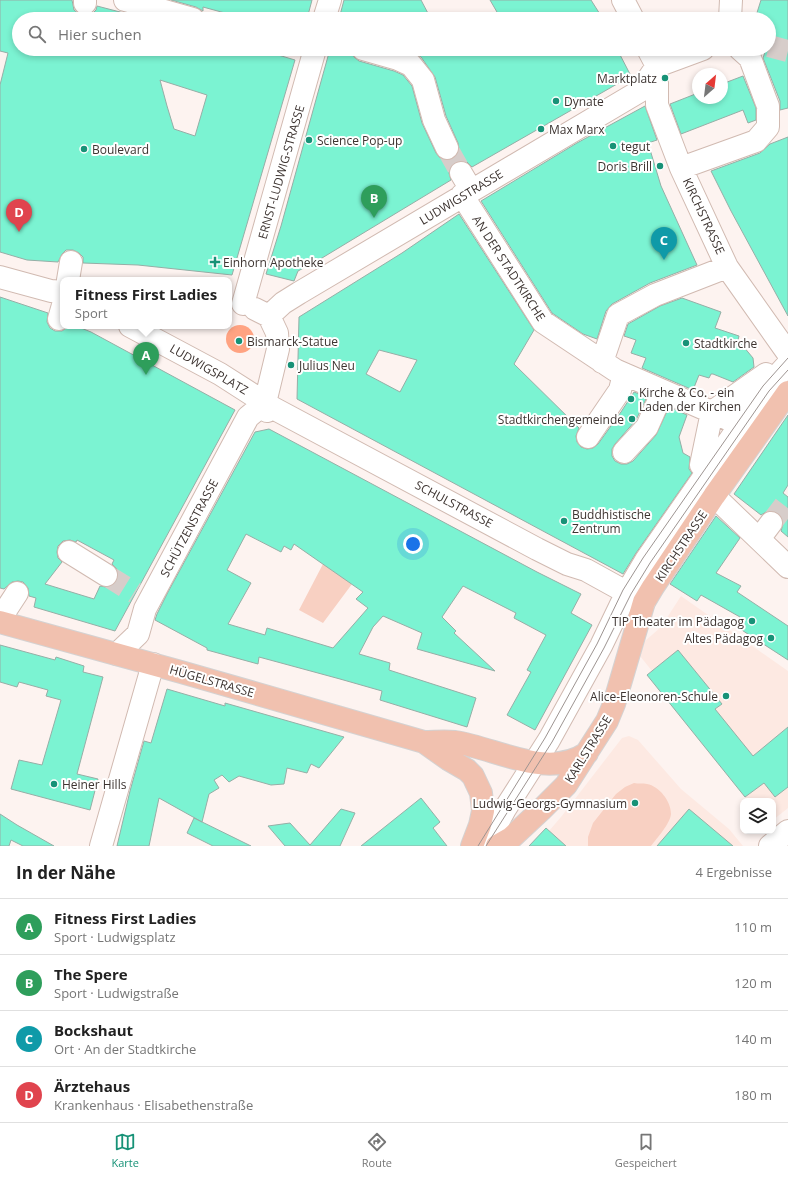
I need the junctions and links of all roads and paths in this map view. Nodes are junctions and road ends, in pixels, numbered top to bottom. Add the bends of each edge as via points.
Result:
1 (330, 0) edge
2 (623, 0) edge
3 (731, 0) edge
4 (120, 4) edge
5 (159, 12) edge
6 (326, 12) edge
7 (629, 12) edge
8 (730, 12) edge
9 (308, 56) edge
10 (387, 56) edge
11 (664, 56) edge
12 (748, 56) edge
13 (653, 58) edge
14 (447, 148) tunnel mouth
15 (681, 168) junction
16 (465, 186) junction
17 (727, 267) junction
18 (0, 277) edge
19 (60, 291) edge
20 (239, 300) edge
21 (276, 310) junction
22 (136, 329) edge
23 (788, 358) edge
24 (602, 362) junction
25 (624, 374) junction
26 (766, 374) dead end
27 (663, 391) junction
28 (788, 392) edge
29 (266, 407) junction
30 (712, 412) junction
31 (744, 426) junction
32 (588, 437) dead end
33 (624, 452) dead end
34 (701, 464) dead end
35 (714, 496) junction
36 (69, 552) dead end
37 (788, 567) edge
38 (106, 575) tunnel mouth
39 (10, 596) edge
40 (636, 597) junction
41 (0, 619) edge
42 (0, 622) edge
43 (117, 654) junction
44 (153, 664) junction
45 (424, 742) junction
46 (586, 753) junction
47 (535, 763) junction
48 (788, 832) edge
49 (505, 843) edge
50 (102, 846) edge
51 (472, 846) edge
52 (485, 846) edge
53 (770, 846) edge

1 - 6 street
2 - 7 street
3 - 8 street
4 - 5 street
9 - 20 street, ERNST-LUDWIG-STRASSE
10 - 14 street via 411,65 423,80 434,120
11 - 13 street
12 - 15 street via 770,103 768,127 756,141
13 - 15 street, KIRCHSTRASSE via 657,105
13 - 16 street, LUDWIGSTRASSE via 640,91
15 - 17 street, KIRCHSTRASSE
16 - 21 street, LUDWIGSTRASSE
16 - 24 street, AN DER STADTKIRCHE via 543,322
17 - 23 street, KIRCHSTRASSE
17 - 24 street via 656,295 618,314
18 - 19 street
20 - 21 street
21 - 29 street via 278,349
22 - 29 street, LUDWIGSPLATZ via 220,374
23 - 31 street via 766,388
24 - 25 street, AN DER STADTKIRCHE
25 - 27 street, AN DER STADTKIRCHE
25 - 32 street via 620,390
26 - 30 street
27 - 30 street, AN DER STADTKIRCHE
27 - 33 street via 647,427
28 - 31 main road, KIRCHSTRASSE
29 - 40 street, SCHULSTRASSE via 537,549 586,570
29 - 43 street, SCHÜTZENSTRASSE via 248,417 142,597 145,609 138,634
30 - 31 street, AN DER STADTKIRCHE
30 - 34 street
31 - 35 main road, KIRCHSTRASSE
31 - 40 street via 646,560
35 - 37 street via 765,531
35 - 40 main road, KIRCHSTRASSE via 662,571
36 - 38 street
39 - 41 street
40 - 46 main road, KARLSTRASSE via 614,704 607,721
40 - 47 street via 601,646
42 - 43 main road, HÜGELSTRASSE
43 - 44 main road, HÜGELSTRASSE
44 - 45 main road, HÜGELSTRASSE
44 - 50 street
45 - 47 main road, HÜGELSTRASSE via 454,742
45 - 51 main road, HÜGELSTRASSE via 473,776 482,797 483,810
46 - 47 main road, HÜGELSTRASSE via 565,762
46 - 49 main road, KARLSTRASSE via 566,784
47 - 52 street
48 - 53 street

